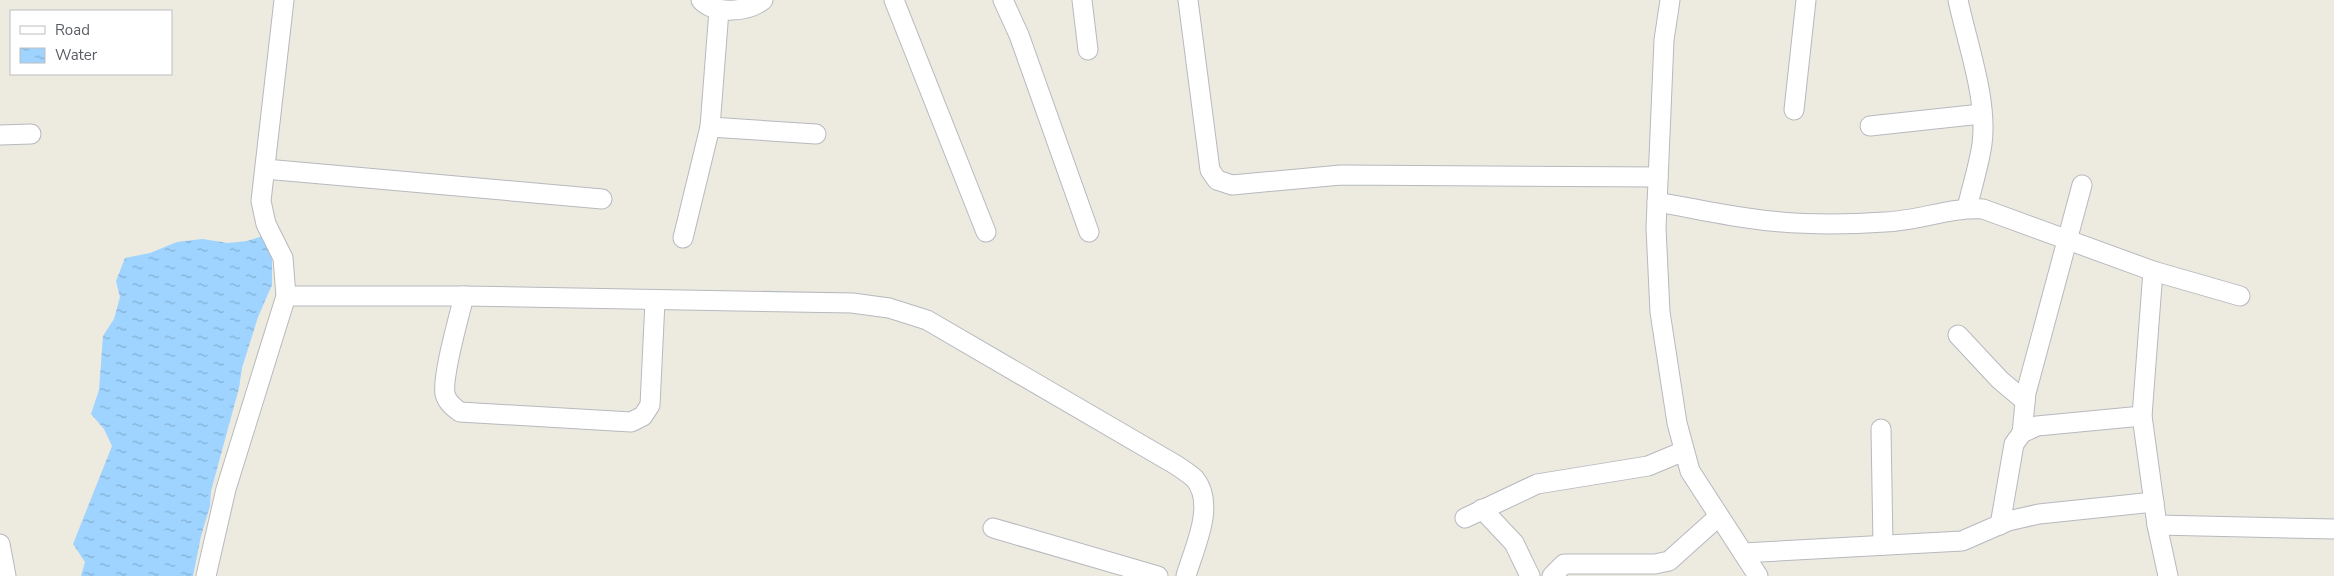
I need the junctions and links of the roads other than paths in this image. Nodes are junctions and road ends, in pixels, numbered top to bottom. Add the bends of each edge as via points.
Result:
1 (284, 0) edge
2 (701, 0) edge
3 (763, 0) edge
4 (894, 0) edge
5 (1003, 0) edge
6 (1082, 0) edge
7 (1188, 0) edge
8 (1670, 0) edge
9 (1806, 0) edge
10 (1958, 0) edge
11 (719, 10) junction
12 (1088, 50) dead end
13 (1794, 110) dead end
14 (1981, 114) junction
15 (710, 126) junction
16 (1870, 126) dead end
17 (31, 134) dead end
18 (816, 134) dead end
19 (0, 135) edge
20 (265, 169) junction
21 (1658, 177) junction
22 (2082, 184) dead end
23 (602, 199) dead end
24 (1657, 202) junction
25 (1967, 208) junction
26 (986, 232) dead end
27 (1089, 232) dead end
28 (683, 238) dead end
29 (2067, 240) junction
30 (2153, 271) junction
31 (286, 296) junction
32 (464, 296) junction
33 (2240, 296) dead end
34 (655, 301) junction
35 (1958, 335) dead end
36 (2025, 401) junction
37 (2142, 416) junction
38 (1881, 429) dead end
39 (2022, 433) junction
40 (1684, 451) junction
41 (2154, 502) junction
42 (1482, 510) junction
43 (1718, 517) junction
44 (1465, 518) dead end
45 (2157, 524) junction
46 (2000, 525) junction
47 (993, 528) dead end
48 (2334, 529) edge
49 (0, 544) edge
50 (1883, 546) junction
51 (1743, 553) junction
52 (6, 576) edge
53 (206, 576) edge
54 (1158, 576) edge
55 (1186, 576) edge
56 (1530, 576) edge
57 (1552, 576) edge
58 (1758, 576) edge
59 (2168, 576) edge

1 - 20 street
2 - 11 street via 706,6
3 - 11 street via 755,6
4 - 26 street
5 - 27 street via 1019,35
6 - 12 street
7 - 21 street via 1210,170 1217,180 1232,185 1341,175
8 - 21 street via 1664,40
9 - 13 street
10 - 14 street
11 - 15 street
14 - 16 street
14 - 25 street via 1982,143
15 - 18 street
15 - 28 street
17 - 19 street
20 - 23 street
20 - 31 street via 262,213 283,258
21 - 24 street
22 - 29 street
24 - 25 street via 1748,218 1807,222 1893,222
24 - 40 street via 1660,312
25 - 29 street via 2007,216
29 - 30 street
29 - 36 street
30 - 33 street
30 - 37 street
31 - 32 street
31 - 53 street via 226,490
32 - 34 street
32 - 34 street via 446,377 445,394 450,405 460,412 631,422 643,416 650,405
34 - 55 street via 852,303 890,308 927,320 1195,479 1204,494 1204,514
35 - 36 street via 2000,380
36 - 39 street
37 - 39 street via 2037,426
37 - 41 street
38 - 50 street
39 - 46 street via 2014,444
40 - 42 street via 1640,467 1554,479
40 - 43 street via 1690,470
41 - 45 street
41 - 46 street via 2039,514
42 - 44 street
42 - 56 street via 1514,543
43 - 51 street
43 - 57 street via 1668,562 1564,564
45 - 48 street
45 - 59 street
46 - 50 street via 1962,541
47 - 54 street
49 - 52 street
50 - 51 street
51 - 58 street

